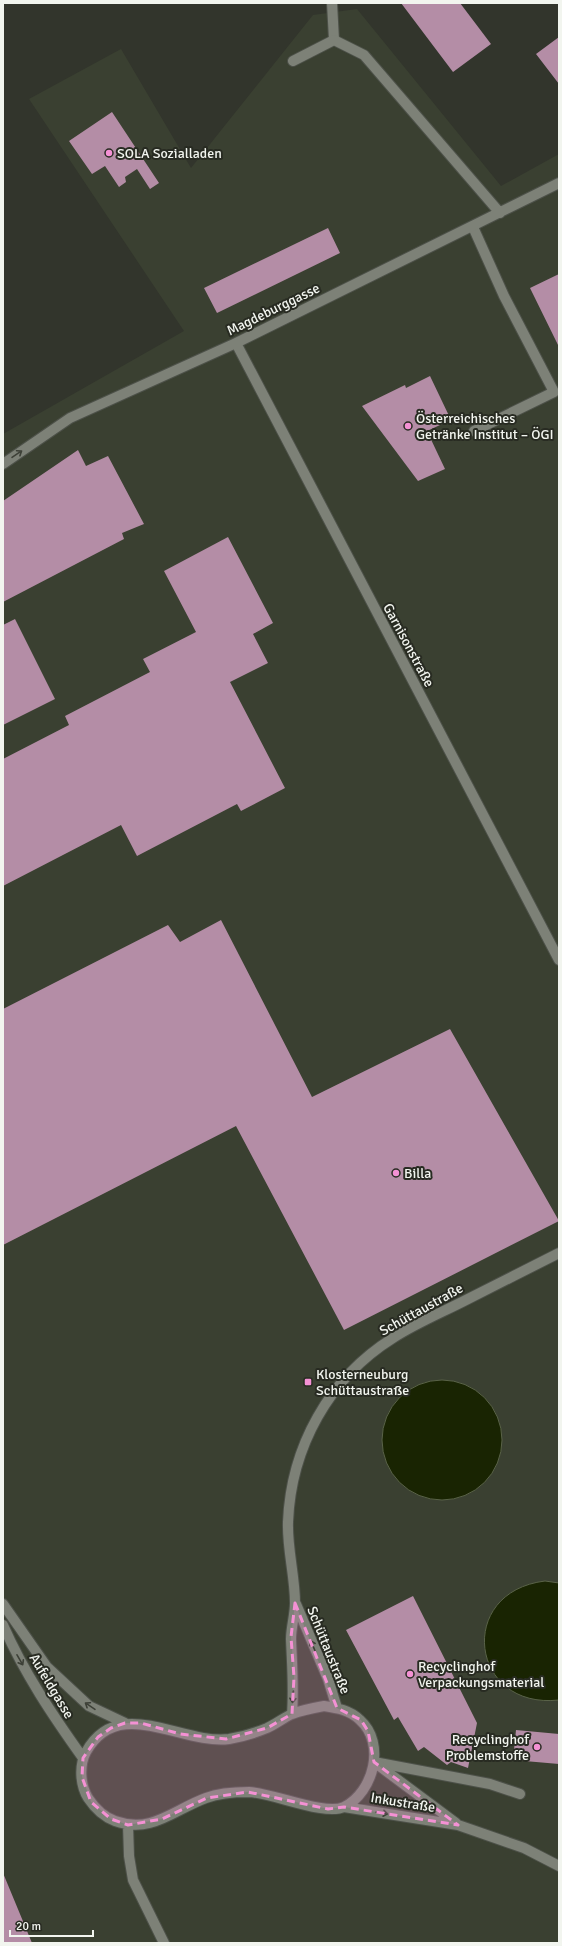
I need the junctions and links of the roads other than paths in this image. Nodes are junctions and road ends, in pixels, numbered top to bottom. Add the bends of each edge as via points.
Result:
1 (332, 3) edge
2 (334, 40) junction
3 (293, 61) dead end
4 (559, 183) edge
5 (500, 213) junction
6 (473, 227) junction
7 (236, 343) junction
8 (556, 391) edge
9 (474, 431) dead end
10 (3, 464) edge
11 (559, 960) edge
12 (559, 1253) edge
13 (295, 1603) junction
14 (3, 1604) edge
15 (3, 1625) edge
16 (337, 1708) junction
17 (292, 1714) junction
18 (125, 1723) junction
19 (83, 1758) junction
20 (374, 1762) junction
21 (520, 1794) dead end
22 (344, 1807) junction
23 (458, 1824) junction
24 (128, 1825) junction
25 (559, 1866) edge
26 (164, 1943) edge

1 - 2 street
2 - 3 street
2 - 5 street via 364,55
4 - 5 street, Magdeburggasse
5 - 6 street, Magdeburggasse
6 - 7 street, Magdeburggasse
6 - 8 street via 504,296
10 -> 7 street, Magdeburggasse via 70,418
7 - 11 street, Garnisonstraße
8 - 9 street
12 - 13 street, Schüttaustraße via 392,1338 349,1373 331,1394 304,1443 289,1496 288,1524
16 -> 13 street, Schüttaustraße via 328,1679
13 -> 17 street, Schüttaustraße via 291,1637 294,1676
18 -> 14 street, Aufeldgasse via 89,1706 47,1667
15 -> 19 street, Aufeldgasse via 12,1646 55,1719
16 - 17 street via 324,1706
16 - 20 street via 361,1720 372,1742
17 - 18 street via 267,1728 226,1739 180,1734 141,1723
18 - 19 street via 111,1728 98,1737
19 - 24 street via 83,1786 91,1802 111,1820
20 - 21 street via 490,1784
20 - 22 street via 365,1788
20 - 23 street, Inkustraße
22 -> 23 street, Inkustraße
22 - 24 street, Inkustraße via 328,1809 269,1795 248,1792 226,1793 207,1798 162,1820
23 - 25 street, Inkustraße via 524,1848
24 - 26 street via 128,1856 133,1880

